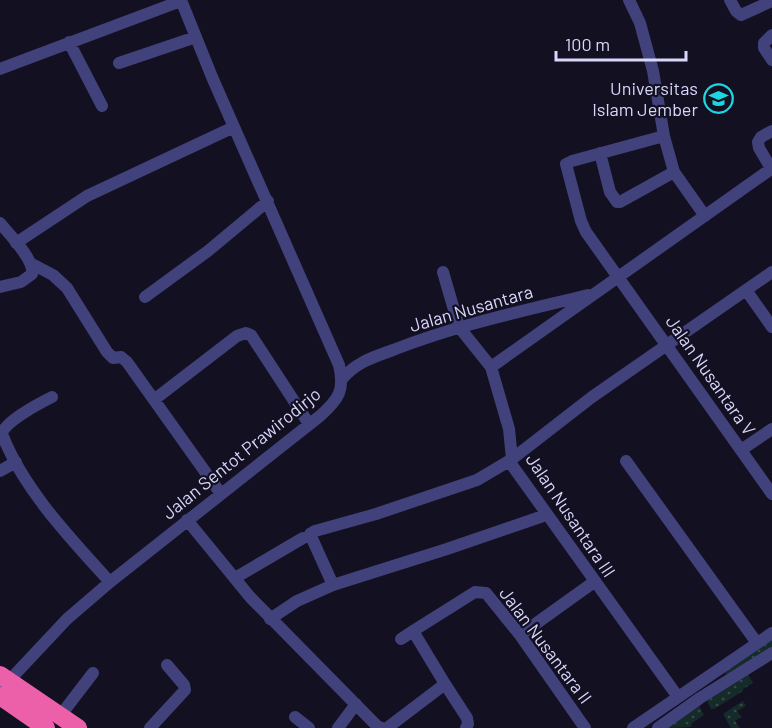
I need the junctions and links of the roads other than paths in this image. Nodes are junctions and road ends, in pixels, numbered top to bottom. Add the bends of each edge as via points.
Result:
1 (181, 0) edge
2 (629, 0) edge
3 (730, 0) edge
4 (772, 1) edge
5 (772, 35) edge
6 (196, 37) junction
7 (69, 42) junction
8 (772, 60) edge
9 (119, 63) dead end
10 (0, 69) edge
11 (102, 106) dead end
12 (234, 127) junction
13 (772, 132) edge
14 (664, 136) junction
15 (600, 153) junction
16 (772, 169) edge
17 (674, 172) junction
18 (268, 201) junction
19 (705, 216) junction
20 (0, 223) edge
21 (16, 243) junction
22 (32, 264) junction
23 (443, 272) dead end
24 (772, 272) edge
25 (619, 278) junction
26 (0, 287) edge
27 (746, 290) junction
28 (595, 293) junction
29 (145, 297) dead end
30 (459, 327) junction
31 (772, 327) edge
32 (668, 345) junction
33 (358, 363) junction
34 (339, 365) junction
35 (491, 368) junction
36 (342, 379) junction
37 (52, 397) dead end
38 (155, 399) junction
39 (309, 424) junction
40 (509, 429) junction
41 (772, 429) edge
42 (530, 443) junction
43 (741, 450) junction
44 (510, 460) junction
45 (626, 461) dead end
46 (16, 462) junction
47 (0, 471) edge
48 (220, 494) junction
49 (772, 494) edge
50 (546, 514) junction
51 (187, 520) junction
52 (303, 538) dead end
53 (234, 579) junction
54 (110, 582) junction
55 (594, 582) junction
56 (333, 585) junction
57 (270, 619) junction
58 (413, 631) junction
59 (772, 633) edge
60 (520, 635) junction
61 (401, 639) dead end
62 (757, 642) junction
63 (772, 653) edge
64 (167, 665) dead end
65 (93, 672) dead end
66 (712, 673) junction
67 (445, 684) junction
68 (720, 685) junction
69 (2, 686) edge
70 (678, 697) junction
71 (356, 704) junction
72 (295, 717) dead end
73 (53, 722) edge
74 (78, 728) edge
75 (150, 728) edge
76 (309, 728) edge
77 (338, 728) edge
78 (382, 728) edge
79 (387, 728) edge
80 (466, 728) edge
81 (585, 728) edge
82 (633, 728) edge
83 (658, 728) edge

1 - 6 street, Jalan Sentot Prawirodirjo
1 - 7 street
2 - 14 street via 653,70
3 - 4 street via 741,15
5 - 8 street via 764,48
6 - 9 street
6 - 12 street, Jalan Sentot Prawirodirjo
7 - 10 street
7 - 11 street
12 - 18 street, Jalan Sentot Prawirodirjo
12 - 21 street via 87,195
13 - 16 street via 758,142
14 - 15 street
14 - 17 street
15 - 17 street via 610,192 617,202
15 - 25 street, Jalan Nusantara V via 566,164 583,227
16 - 19 street
17 - 19 street
18 - 29 street
18 - 34 street, Jalan Sentot Prawirodirjo
19 - 25 street
20 - 21 street
21 - 22 street
22 - 26 street via 29,277
22 - 38 street via 67,288 107,352 128,362
23 - 30 street, Jalan Nusantara III
24 - 27 street
25 - 28 street
25 - 32 street, Jalan Nusantara V
27 - 31 street
27 - 32 street
28 - 30 street, Jalan Nusantara
28 - 35 street
30 - 33 street, Jalan Nusantara
30 - 35 street, Jalan Nusantara III
32 - 42 street
32 - 43 street, Jalan Nusantara V
33 - 34 street
33 - 36 street
34 - 36 street, Jalan Sentot Prawirodirjo
35 - 40 street, Jalan Nusantara III
36 - 39 street, Jalan Sentot Prawirodirjo via 334,402
37 - 46 street via 3,428 2,434
38 - 39 street via 246,333
38 - 48 street
39 - 48 street, Jalan Sentot Prawirodirjo
40 - 42 street
40 - 44 street, Jalan Nusantara III
41 - 43 street
42 - 44 street
43 - 49 street, Jalan Nusantara V
44 - 50 street, Jalan Nusantara III
44 - 56 street via 477,480 310,534
45 - 62 street
46 - 47 street
46 - 54 street via 56,523
48 - 51 street, Jalan Sentot Prawirodirjo
50 - 55 street, Jalan Nusantara III
50 - 56 street
51 - 53 street
51 - 54 street, Jalan Sentot Prawirodirjo
52 - 53 street
53 - 57 street
54 - 69 street, Jalan Sentot Prawirodirjo via 67,619
55 - 60 street
55 - 70 street, Jalan Nusantara III
56 - 57 street via 297,601
57 - 71 street
58 - 60 street, Jalan Nusantara II via 481,591 490,595
58 - 61 street
58 - 67 street
59 - 62 street
60 - 81 street, Jalan Nusantara II
62 - 66 street
63 - 68 street
64 - 75 street via 185,690
65 - 73 street
66 - 68 street
66 - 70 street
67 - 79 street
67 - 80 street via 467,718
68 - 83 street
69 - 73 highway
70 - 82 street
71 - 77 street
71 - 78 street
72 - 76 street
73 - 74 highway

